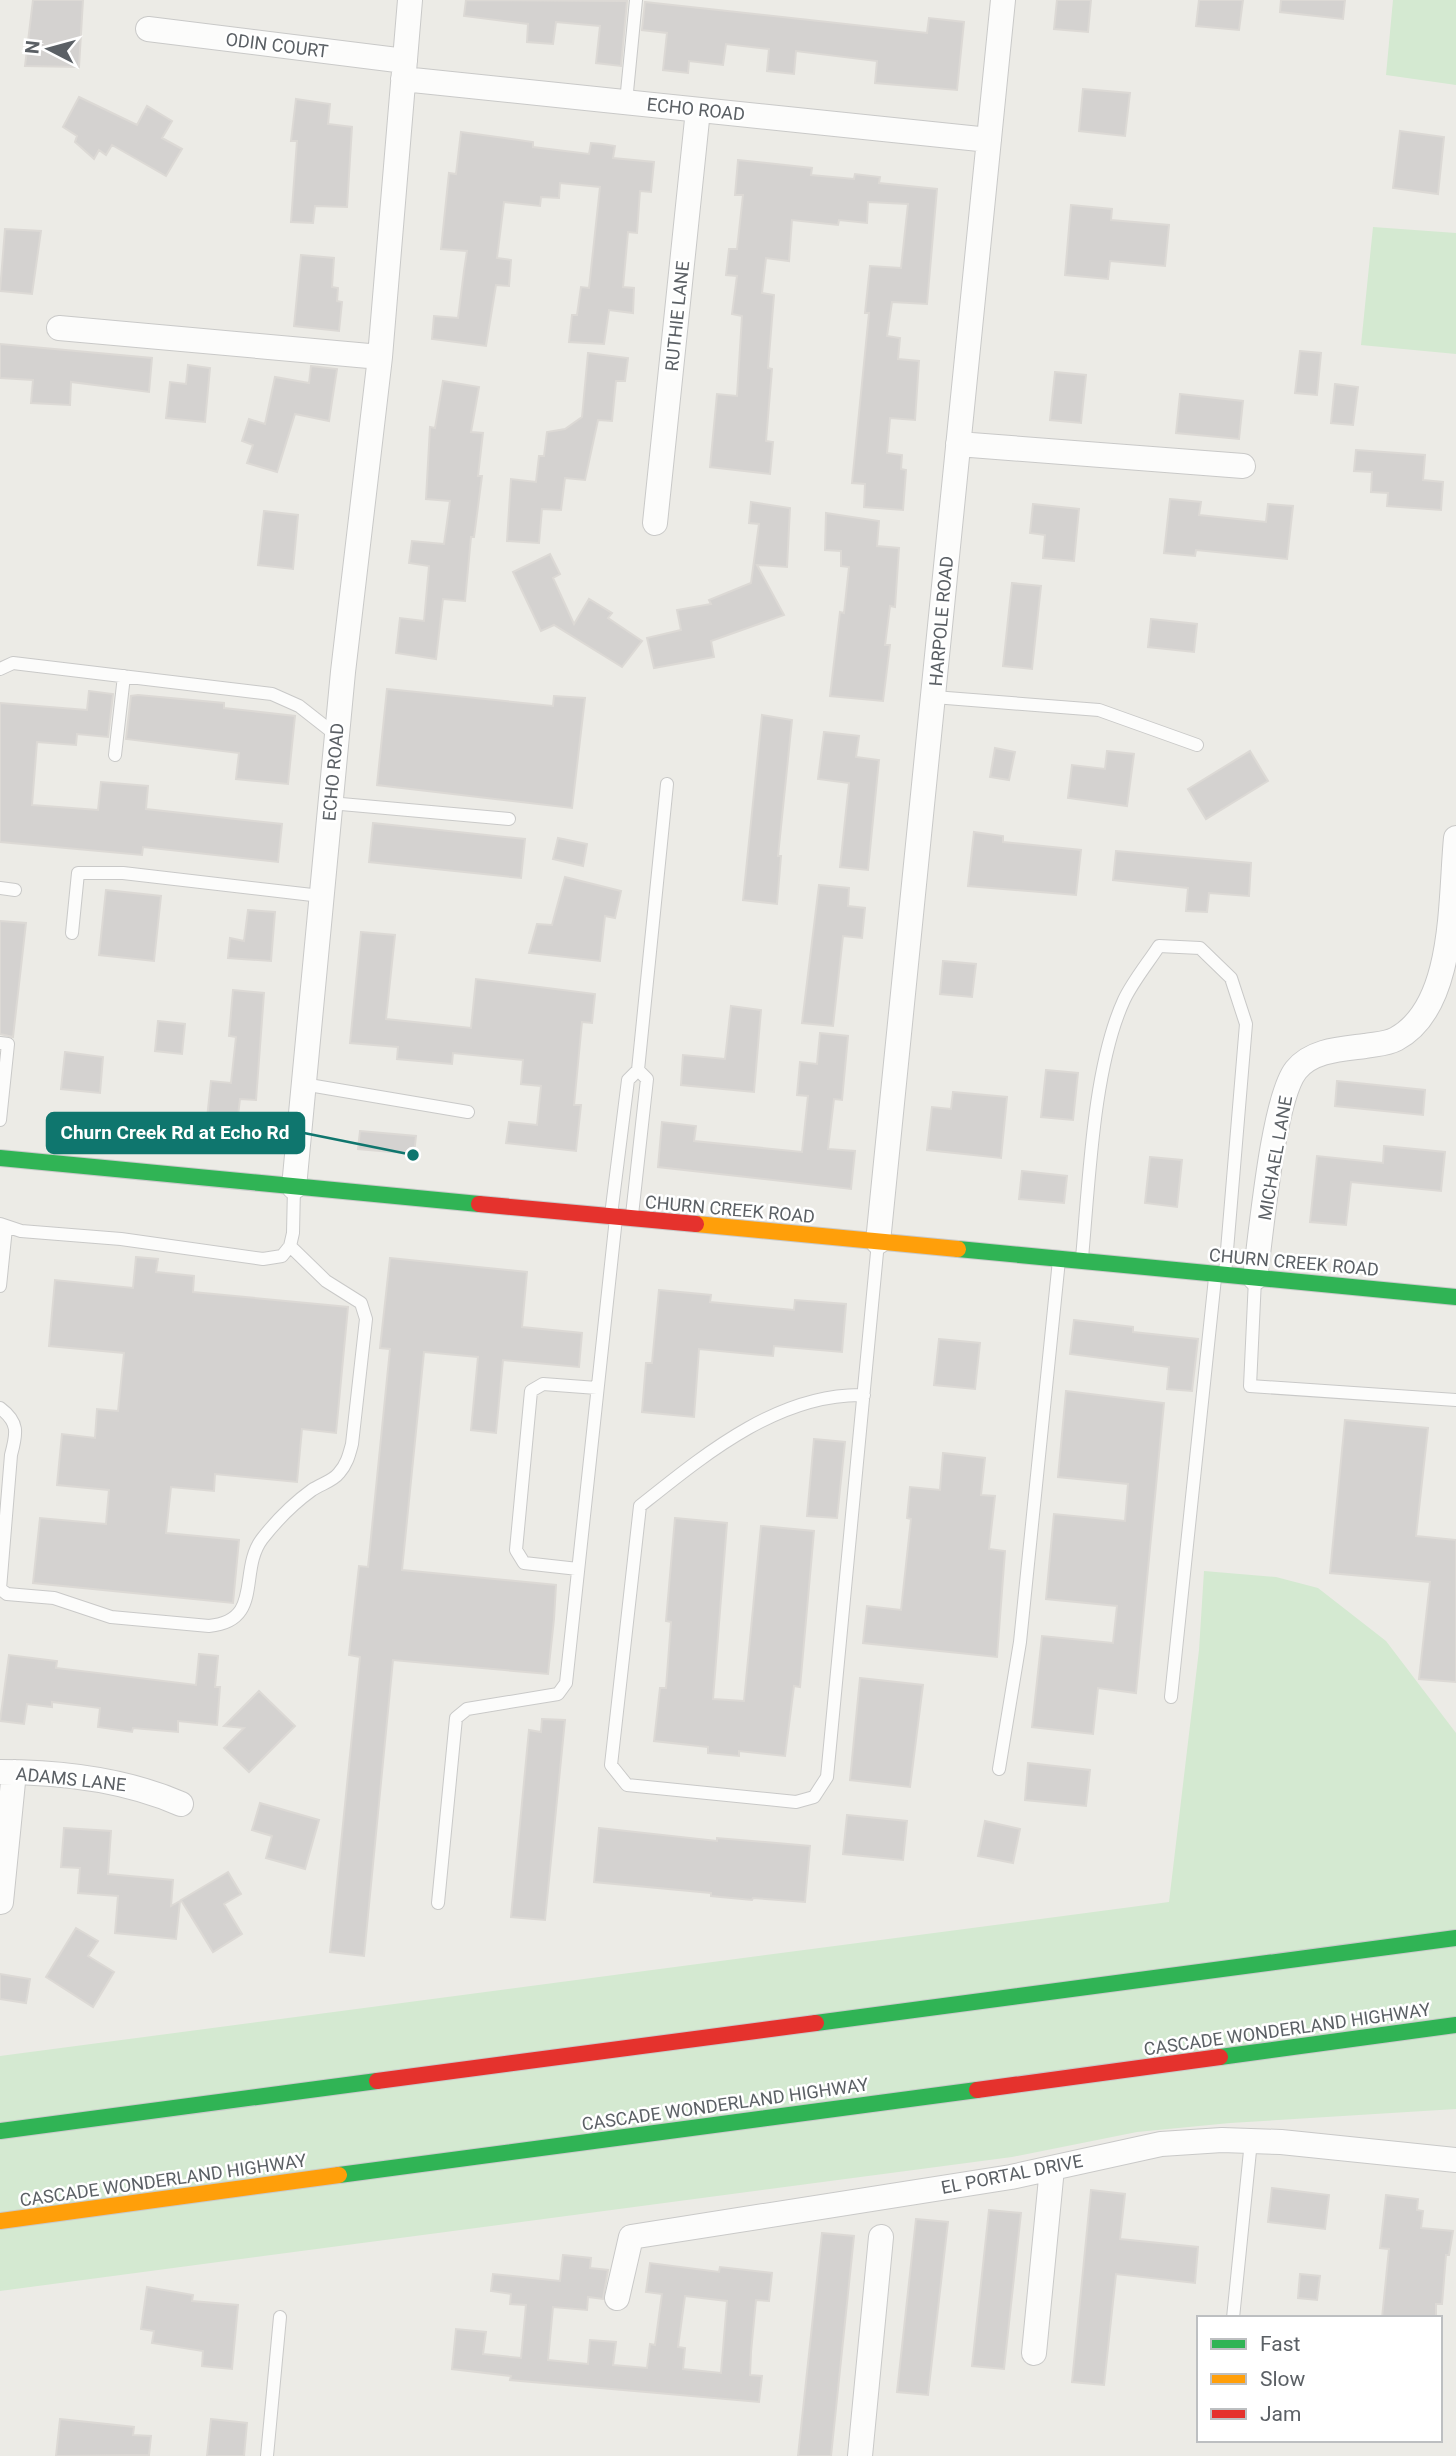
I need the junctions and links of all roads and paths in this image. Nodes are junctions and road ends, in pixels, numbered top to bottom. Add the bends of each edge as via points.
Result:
1 (410, 0) edge
2 (636, 0) edge
3 (1003, 0) edge
4 (148, 29) dead end
5 (404, 70) junction
6 (626, 102) junction
7 (698, 110) junction
8 (989, 140) junction
9 (59, 328) dead end
10 (380, 357) junction
11 (958, 444) junction
12 (1242, 466) dead end
13 (655, 523) dead end
14 (0, 669) edge
15 (124, 676) junction
16 (934, 696) junction
17 (337, 735) junction
18 (1197, 745) dead end
19 (115, 755) dead end
20 (667, 784) dead end
21 (330, 803) junction
22 (509, 819) dead end
23 (1456, 838) edge
24 (0, 888) edge
25 (15, 890) dead end
26 (321, 897) junction
27 (72, 933) dead end
28 (0, 1043) edge
29 (638, 1070) junction
30 (303, 1084) junction
31 (468, 1112) dead end
32 (0, 1120) edge
33 (0, 1158) edge
34 (294, 1187) junction
35 (620, 1218) junction
36 (3, 1226) edge
37 (878, 1242) junction
38 (290, 1246) junction
39 (1059, 1259) junction
40 (1082, 1262) junction
41 (1220, 1274) junction
42 (1255, 1278) junction
43 (0, 1286) edge
44 (1456, 1297) edge
45 (597, 1388) junction
46 (864, 1395) junction
47 (1456, 1400) edge
48 (0, 1408) edge
49 (578, 1569) junction
50 (1171, 1697) dead end
51 (999, 1769) dead end
52 (7, 1772) edge
53 (181, 1804) dead end
54 (1, 1902) edge
55 (438, 1903) dead end
56 (1456, 1938) edge
57 (1456, 2025) edge
58 (0, 2131) edge
59 (1251, 2141) junction
60 (1456, 2160) edge
61 (1052, 2168) junction
62 (0, 2221) edge
63 (881, 2237) dead end
64 (617, 2298) dead end
65 (1233, 2316) edge
66 (280, 2317) dead end
67 (1034, 2353) dead end
68 (267, 2456) edge
69 (860, 2456) edge

1 - 5 street, ECHO ROAD
2 - 6 lane
3 - 8 street, HARPOLE ROAD
4 - 5 street, ODIN COURT
5 - 6 street, ECHO ROAD
5 - 10 street, ECHO ROAD
6 - 7 street, ECHO ROAD
7 - 8 street, ECHO ROAD
7 - 13 street, RUTHIE LANE
8 - 11 street, HARPOLE ROAD
9 - 10 street
10 - 17 street, ECHO ROAD
11 - 12 street
11 - 16 street, HARPOLE ROAD
14 - 15 lane via 13,663
15 - 17 lane via 272,694 299,706
15 - 19 lane
16 - 18 lane via 1099,710
16 - 37 street, HARPOLE ROAD
17 - 21 street, ECHO ROAD
20 - 29 lane
21 - 22 lane
21 - 26 street, ECHO ROAD
23 - 42 street, MICHAEL LANE via 1445,949 1437,989 1425,1015 1396,1039 1318,1055 1296,1070 1288,1084
24 - 25 lane
26 - 27 lane via 123,873 78,873
26 - 30 street, ECHO ROAD
28 - 32 lane via 8,1044
29 - 35 lane via 628,1080
29 - 35 lane via 647,1079
30 - 31 lane
30 - 34 street, ECHO ROAD
33 - 34 main road, CHURN CREEK ROAD
34 - 35 main road, CHURN CREEK ROAD
34 - 38 lane
35 - 37 main road, CHURN CREEK ROAD
35 - 45 lane
36 - 38 lane via 263,1259 282,1256
36 - 43 lane
37 - 39 main road, CHURN CREEK ROAD
37 - 46 lane
38 - 48 lane via 326,1282 361,1303 366,1319 352,1444 348,1461 337,1476 295,1504 263,1538 254,1552 245,1605 225,1625 111,1617 76,1603 7,1594 0,1589 11,1455 17,1433 13,1418
39 - 40 main road, CHURN CREEK ROAD
39 - 51 lane via 1020,1642
40 - 41 main road, CHURN CREEK ROAD
40 - 41 lane via 1107,1055 1124,1000 1159,946 1200,948 1231,978 1246,1024
41 - 42 main road, CHURN CREEK ROAD
41 - 50 lane
42 - 44 main road, CHURN CREEK ROAD
42 - 47 lane via 1250,1386
45 - 49 lane
45 - 49 lane via 537,1387 531,1391 516,1550 524,1563
46 - 46 lane via 827,1776 814,1797 796,1802 627,1785 611,1765 640,1506 691,1466 778,1412 833,1395
49 - 55 lane via 566,1682 558,1694 467,1709 457,1718
52 - 53 street, ADAMS LANE via 117,1782
52 - 54 street
56 - 58 main road
57 - 62 main road, CASCADE WONDERLAND HIGHWAY
59 - 60 street, EL PORTAL DRIVE
59 - 61 street, EL PORTAL DRIVE via 1161,2144
59 - 65 lane
61 - 64 street, EL PORTAL DRIVE via 631,2237
61 - 67 street
63 - 69 street
66 - 68 lane

